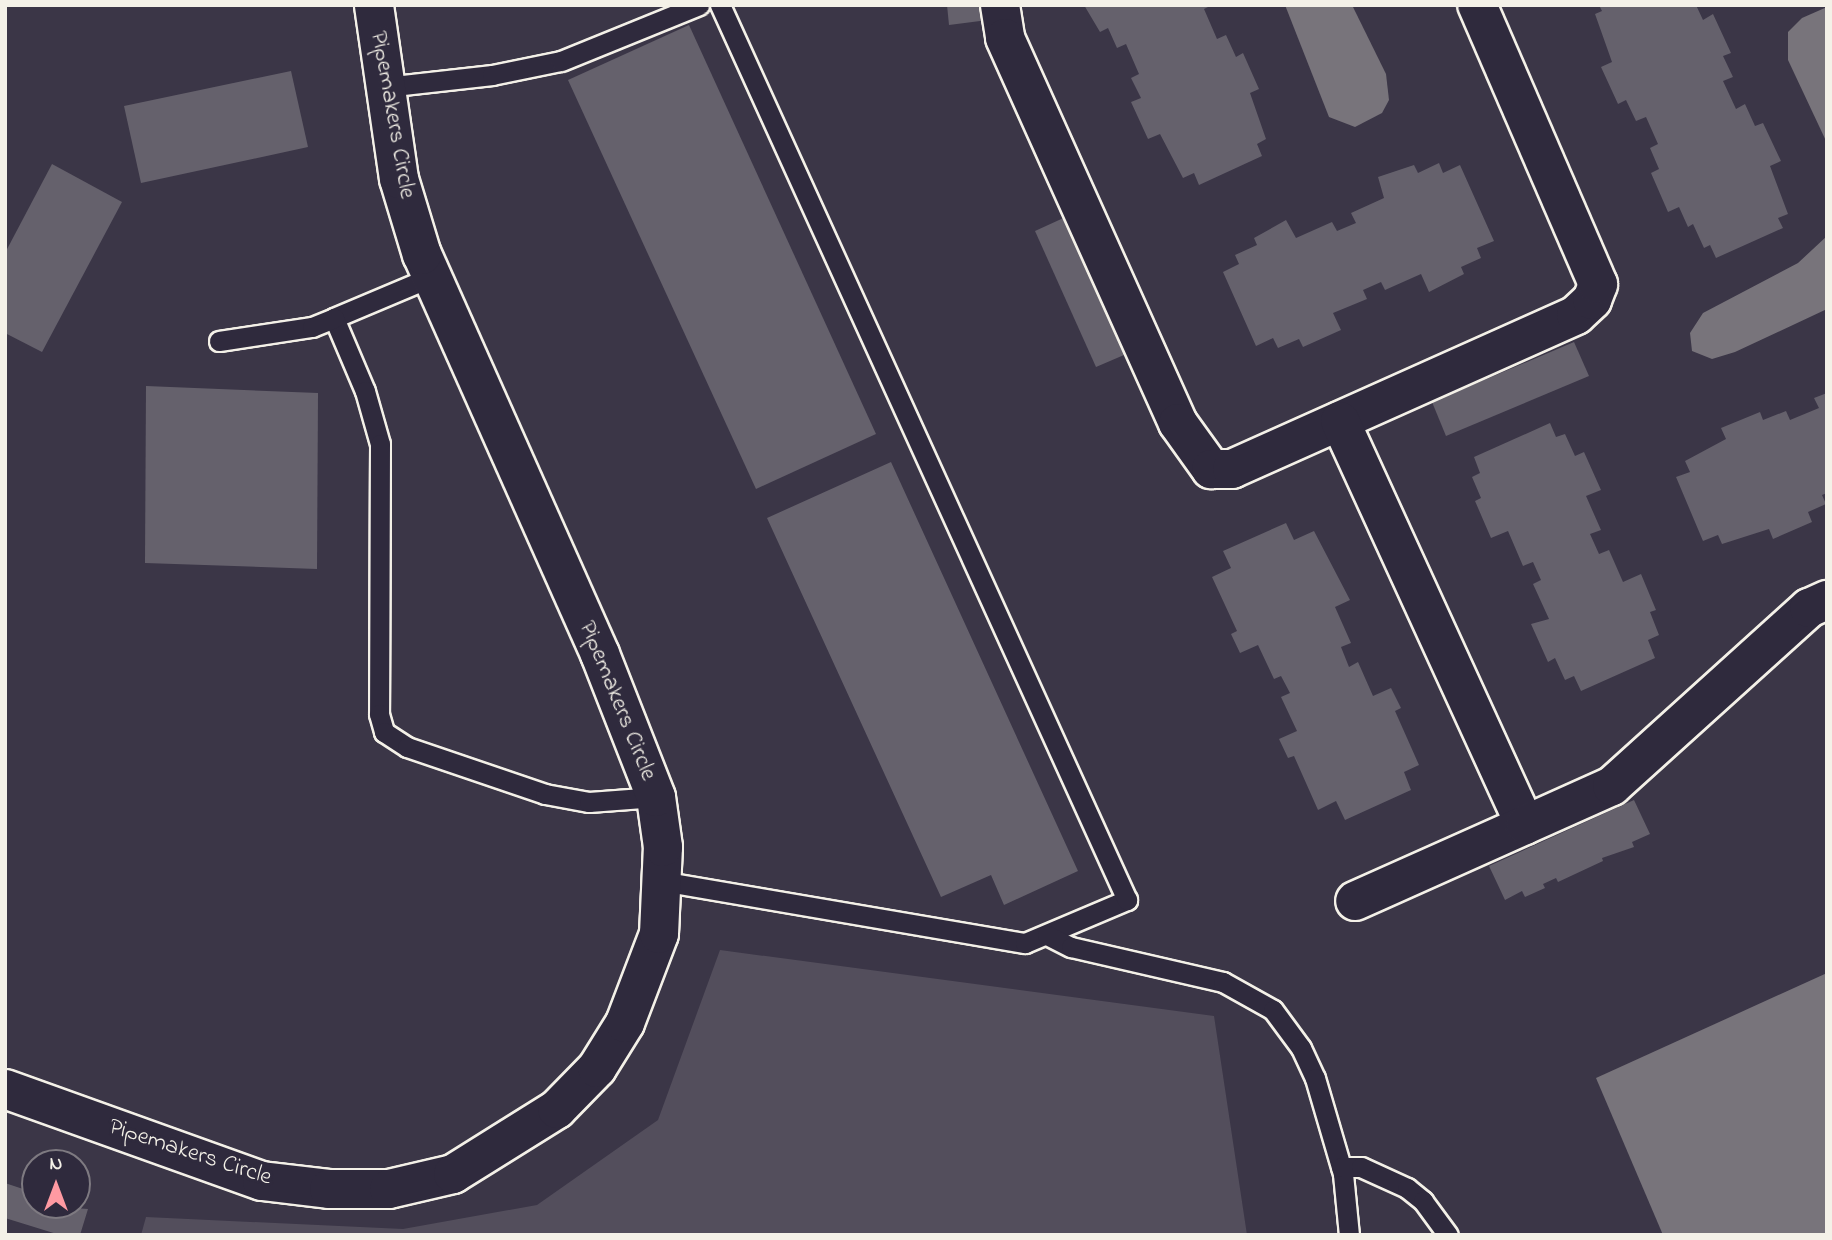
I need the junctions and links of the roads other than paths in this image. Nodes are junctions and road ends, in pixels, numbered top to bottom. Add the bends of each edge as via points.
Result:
1 (374, 5) edge
2 (699, 5) edge
3 (720, 5) edge
4 (1000, 5) edge
5 (1476, 5) edge
6 (385, 86) junction
7 (431, 277) junction
8 (334, 318) junction
9 (219, 341) dead end
10 (1340, 421) junction
11 (1827, 600) edge
12 (656, 797) junction
13 (1525, 825) junction
14 (662, 881) junction
15 (1354, 901) dead end
16 (1047, 935) junction
17 (5, 1089) edge
18 (1341, 1167) junction
19 (1349, 1235) edge
20 (1448, 1235) edge

1 - 6 street, Pipemakers Circle
2 - 6 lane via 562,61 492,75
3 - 16 lane via 1127,900
4 - 10 street via 1004,38 1194,450 1211,469 1232,469
5 - 10 street via 1598,284 1592,300 1576,315
6 - 7 street, Pipemakers Circle via 399,179
7 - 8 lane
7 - 12 street, Pipemakers Circle via 600,654
8 - 9 lane via 312,327
8 - 12 lane via 370,403 380,444 379,714 384,732 407,747 545,794 589,802
10 - 13 street
11 - 13 street via 1809,608 1612,786
12 - 14 street, Pipemakers Circle
13 - 15 street
14 - 16 lane via 1025,943
14 - 17 street, Pipemakers Circle via 659,934 625,1023 597,1069 557,1109 453,1174 389,1189 329,1189 262,1181
16 - 18 lane via 1071,947 1223,982 1273,1010 1301,1048 1315,1078
18 - 19 lane
18 - 20 lane via 1361,1167 1407,1188 1423,1201

